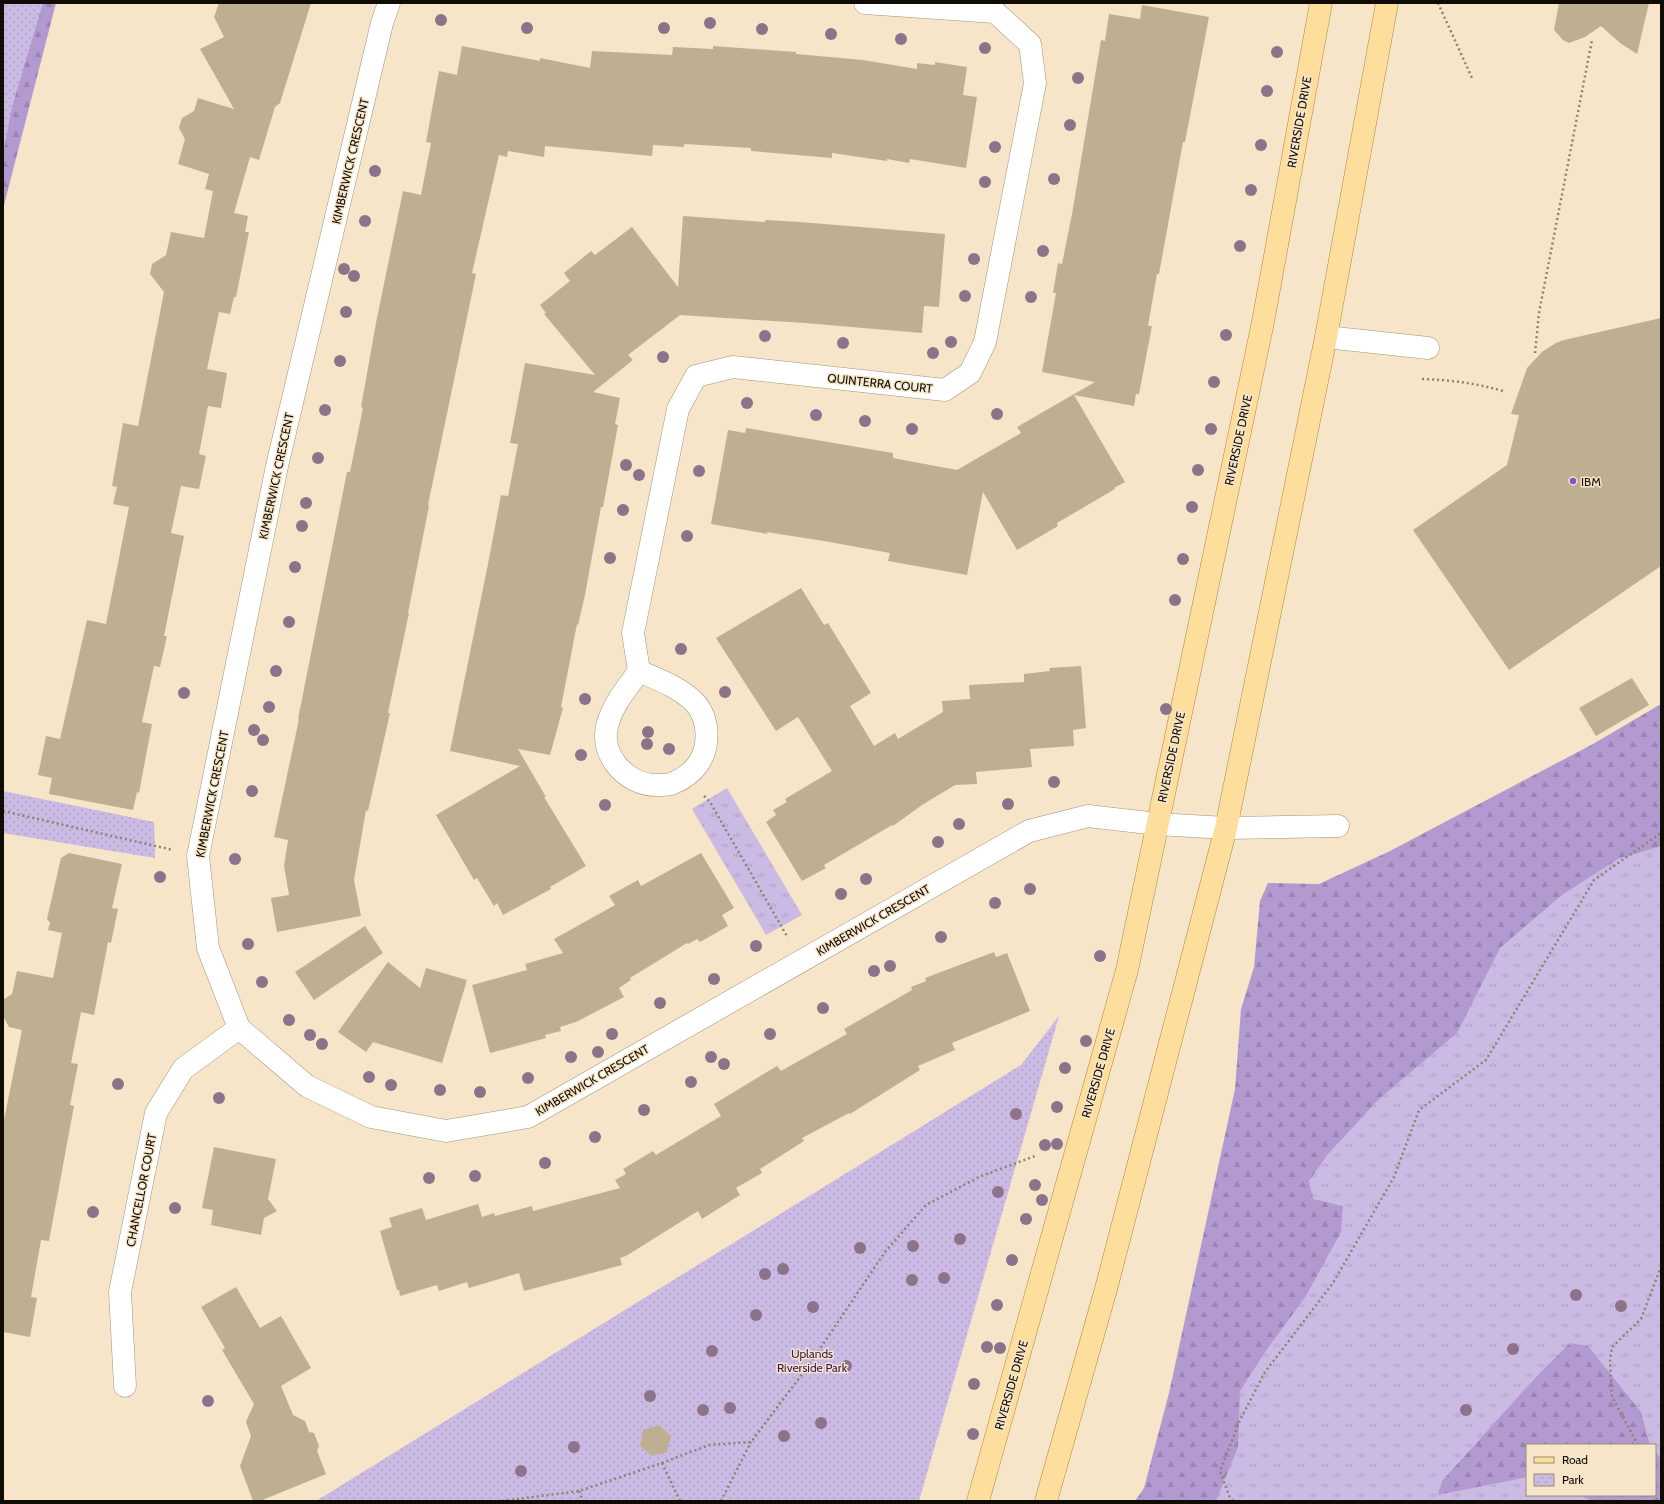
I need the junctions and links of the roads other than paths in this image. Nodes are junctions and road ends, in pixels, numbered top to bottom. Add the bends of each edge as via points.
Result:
1 (389, 3) edge
2 (865, 3) edge
3 (1321, 3) edge
4 (1387, 3) edge
5 (1326, 337) junction
6 (1428, 348) dead end
7 (639, 671) junction
8 (1157, 824) junction
9 (1338, 826) dead end
10 (1226, 828) junction
11 (239, 1028) junction
12 (124, 1386) dead end
13 (978, 1501) edge
14 (1046, 1501) edge

1 - 11 street, KIMBERWICK CRESCENT via 277,466 198,856 208,948
2 - 7 street, QUINTERRA COURT via 995,12 1030,44 1035,83 984,342 970,373 945,390 733,367 696,376 678,409 633,633
3 - 8 main road, RIVERSIDE DRIVE via 1263,322
4 - 5 main road
5 - 6 street
5 - 10 main road
7 - 7 street via 607,724 609,752 618,768 631,779 647,785 670,784 686,777 698,765 707,736 704,719 696,704 682,692
8 - 10 street, KIMBERWICK CRESCENT
8 - 11 street, KIMBERWICK CRESCENT via 1088,816 1029,831 528,1117 446,1131 371,1117 307,1086
8 - 13 main road, RIVERSIDE DRIVE via 1127,970
9 - 10 street, KIMBERWICK CRESCENT
10 - 14 main road via 1106,1289
11 - 12 street, CHANCELLOR COURT via 183,1069 156,1113 120,1292

